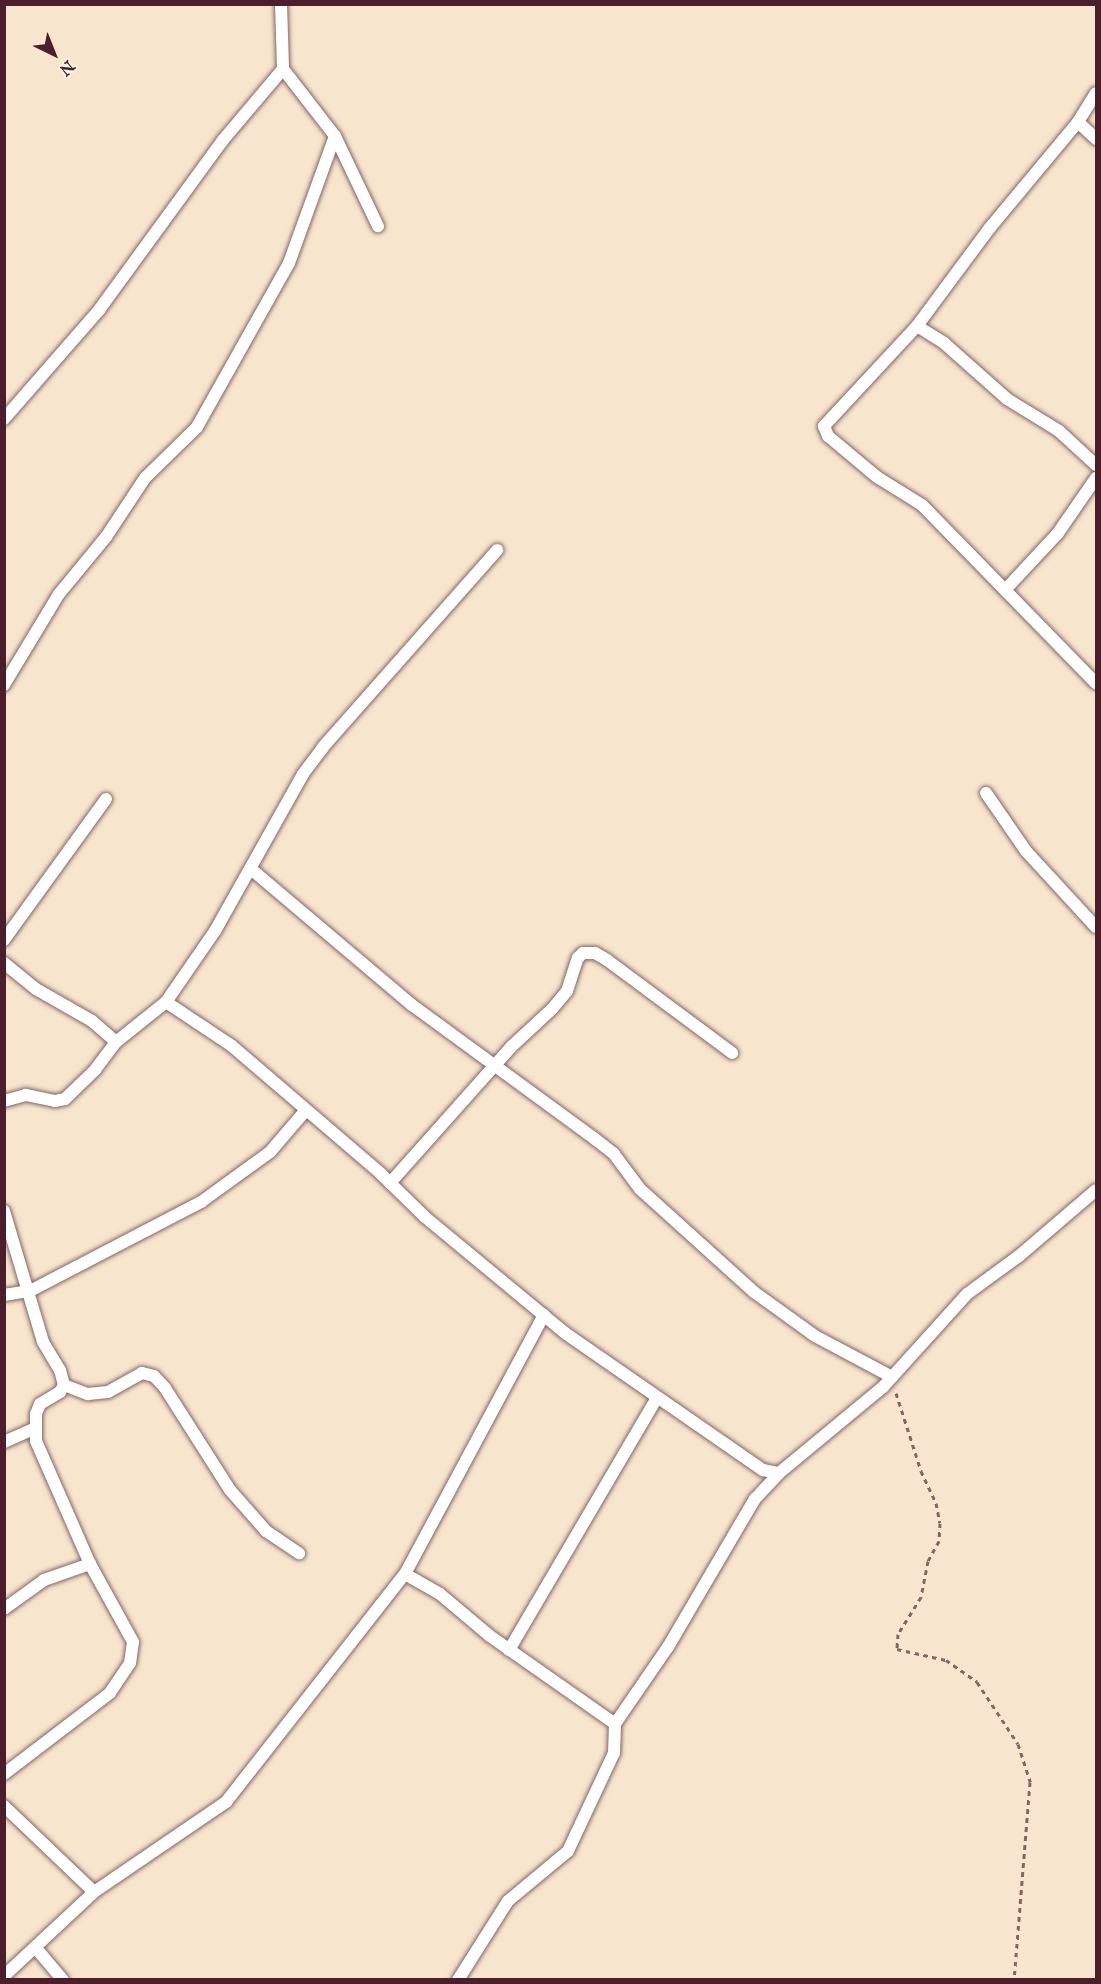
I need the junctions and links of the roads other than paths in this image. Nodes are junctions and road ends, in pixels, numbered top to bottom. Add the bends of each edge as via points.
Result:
1 (281, 4) edge
2 (284, 69) junction
3 (1096, 93) edge
4 (1078, 122) junction
5 (335, 136) junction
6 (1096, 139) edge
7 (378, 226) dead end
8 (917, 326) junction
9 (4, 419) edge
10 (1096, 465) edge
11 (1096, 478) edge
12 (497, 550) dead end
13 (1006, 589) junction
14 (1096, 683) edge
15 (4, 685) edge
16 (986, 793) dead end
17 (106, 799) dead end
18 (251, 869) junction
19 (1096, 927) edge
20 (4, 940) edge
21 (4, 963) edge
22 (165, 1002) junction
23 (116, 1042) junction
24 (732, 1053) dead end
25 (494, 1066) junction
26 (4, 1101) edge
27 (306, 1110) junction
28 (390, 1183) junction
29 (1096, 1190) edge
30 (4, 1211) edge
31 (30, 1291) junction
32 (4, 1295) edge
33 (543, 1315) junction
34 (892, 1377) junction
35 (64, 1385) junction
36 (657, 1398) junction
37 (35, 1428) junction
38 (4, 1442) edge
39 (779, 1473) junction
40 (298, 1553) dead end
41 (90, 1564) junction
42 (405, 1574) junction
43 (4, 1609) edge
44 (509, 1650) junction
45 (615, 1724) junction
46 (4, 1774) edge
47 (4, 1806) edge
48 (94, 1892) junction
49 (35, 1947) junction
50 (4, 1976) edge
51 (63, 1980) edge
52 (458, 1980) edge

1 - 2 street
2 - 5 street
2 - 9 street via 196,176 99,310
3 - 4 street
4 - 6 street
4 - 8 street via 989,229
5 - 7 street
5 - 15 street via 289,263 197,427 145,478 106,537 59,594
8 - 10 street via 944,343 1007,399 1059,431
8 - 13 street via 824,426 828,436 877,477 922,505
11 - 13 street via 1058,533
12 - 18 street via 323,747 303,774
13 - 14 street
16 - 19 street via 1026,851
17 - 20 street
18 - 22 street via 215,931
18 - 25 street via 412,1005
21 - 23 street via 36,989 92,1021
22 - 23 street
22 - 27 street via 232,1047
23 - 26 street via 96,1069 65,1099 55,1101 26,1095
24 - 25 street via 607,960 595,953 583,953 567,991
25 - 28 street
25 - 34 street via 605,1146 640,1189 754,1292 815,1336
27 - 28 street
27 - 31 street via 270,1152 238,1178 201,1202
28 - 33 street
29 - 34 street via 1019,1256 967,1294
30 - 31 street
31 - 32 street
31 - 35 street via 43,1342
33 - 36 street
33 - 42 street
34 - 39 street
35 - 37 street via 60,1392 40,1404
35 - 40 street via 88,1394 108,1392 142,1373 154,1376 230,1490 266,1531
36 - 39 street via 763,1470
36 - 44 street
37 - 38 street
37 - 41 street via 36,1441
39 - 45 street via 755,1499 668,1647
41 - 43 street via 44,1580
41 - 46 street via 133,1642 130,1663 110,1693
42 - 44 street via 440,1594
42 - 48 street via 226,1802
44 - 45 street
45 - 52 street via 614,1753 568,1851 508,1901
47 - 48 street
48 - 49 street
49 - 50 street
49 - 51 street

